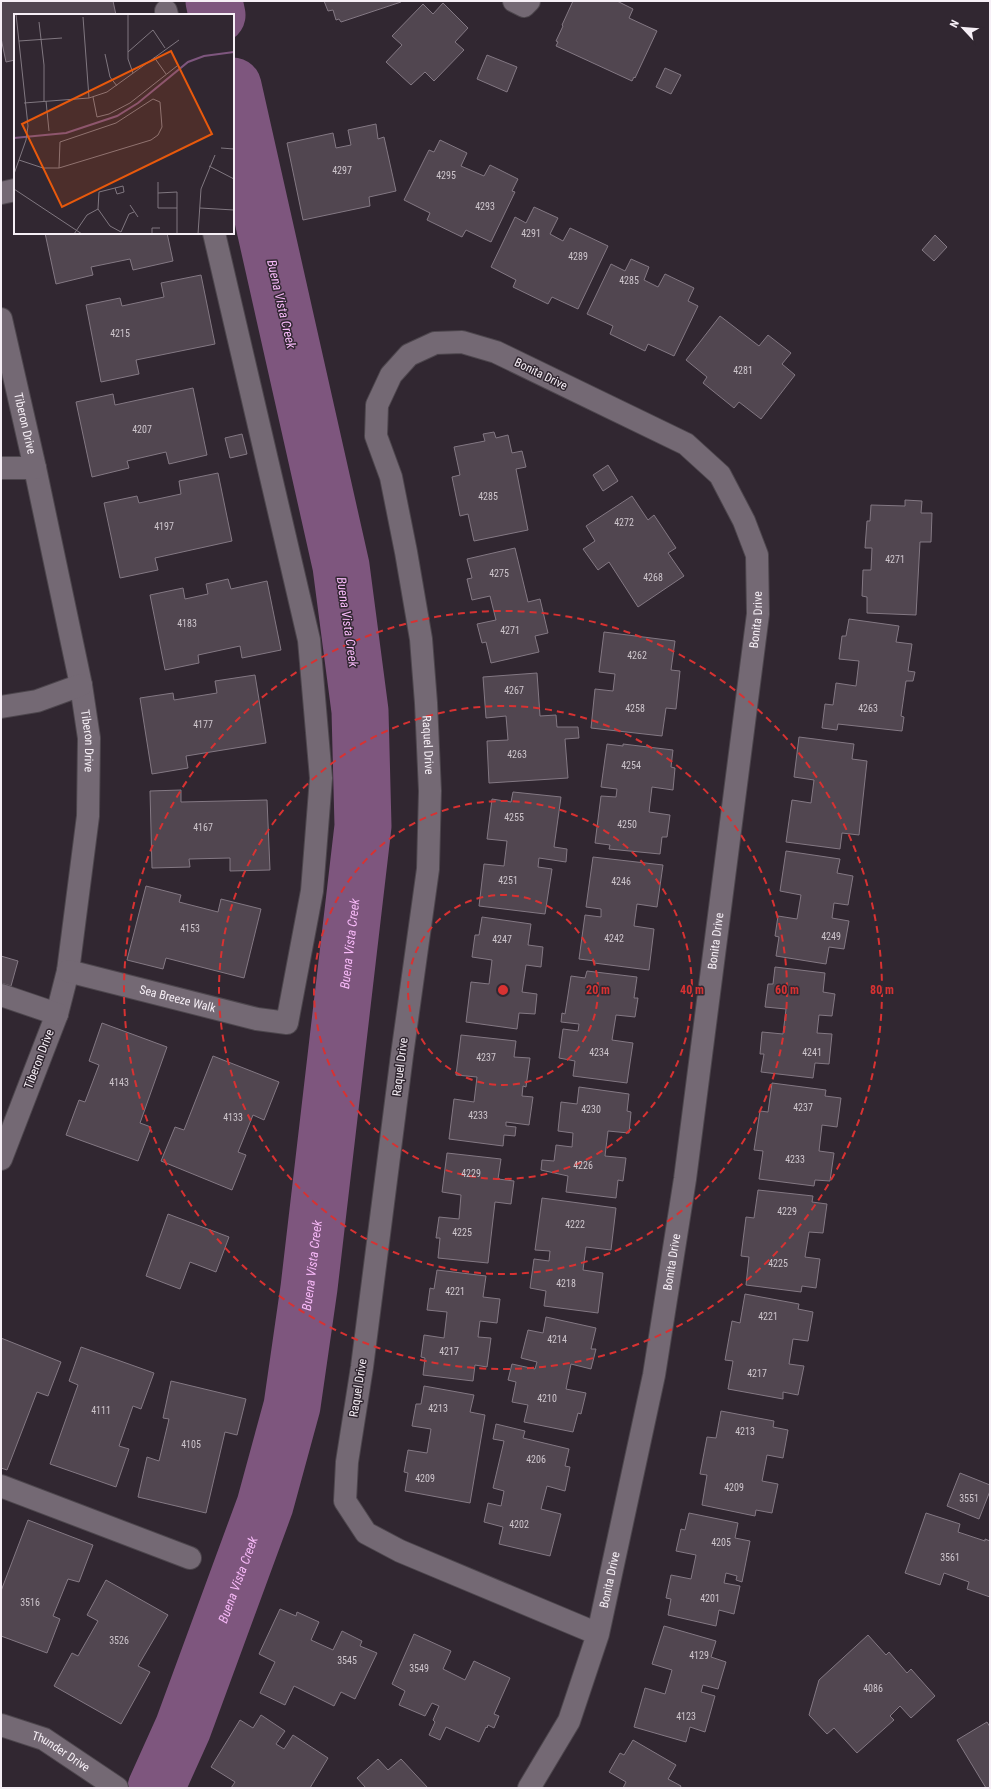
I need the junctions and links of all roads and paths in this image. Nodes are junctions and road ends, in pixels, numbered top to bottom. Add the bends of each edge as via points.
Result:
1 (514, 1) edge
2 (529, 1) edge
3 (14, 190) edge
4 (1, 193) edge
5 (214, 234) edge
6 (1, 319) edge
7 (409, 355) joint
8 (1, 468) edge
9 (35, 468) junction
10 (81, 685) junction
11 (1, 707) edge
12 (68, 971) junction
13 (1, 995) edge
14 (57, 1014) junction
15 (1, 1159) edge
16 (1, 1486) edge
17 (190, 1558) dead end
18 (598, 1634) junction
19 (1, 1725) edge
20 (117, 1788) edge
21 (529, 1788) edge

1 - 2 street via 524,6
3 - 4 street
5 - 12 street, Sea Breeze Walk via 309,640 321,778 312,891 287,1023 257,1019
6 - 9 street, Tiberon Drive
7 - 18 street, Raquel Drive via 391,375 376,405 376,436 391,477 421,639 430,791 428,869 362,1367 347,1462 345,1501 366,1533 400,1551
7 - 18 street, Bonita Drive via 435,343 462,342 496,352 686,444 720,475 744,521 757,555 758,614 685,1179 654,1376
8 - 9 street
9 - 10 street, Tiberon Drive
10 - 11 street via 38,701
10 - 12 street, Tiberon Drive via 89,738 88,816
12 - 14 street, Tiberon Drive
13 - 14 street
14 - 15 street, Tiberon Drive
16 - 17 street
18 - 21 street, Bonita Drive via 569,1721
19 - 20 street, Thunder Drive via 44,1739

